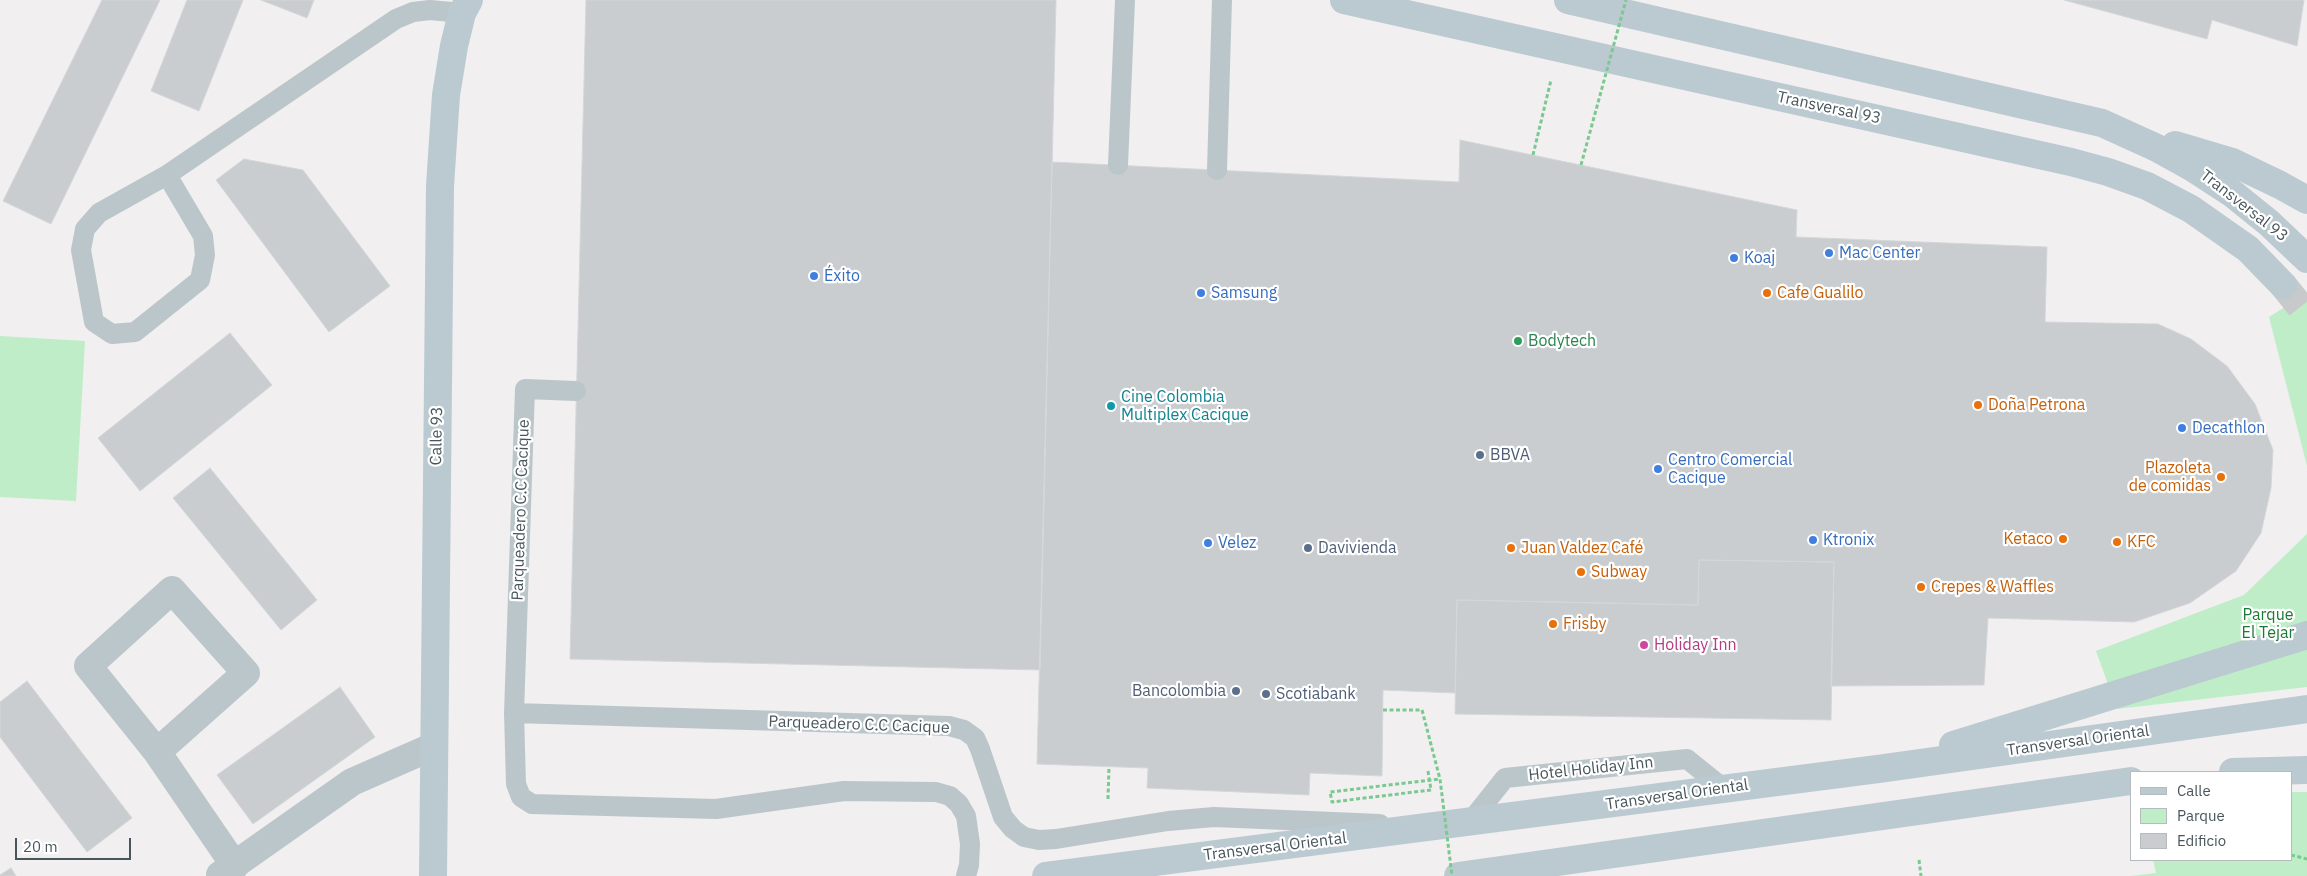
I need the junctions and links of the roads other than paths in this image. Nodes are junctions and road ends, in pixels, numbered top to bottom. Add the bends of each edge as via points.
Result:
1 (1125, 0) edge
2 (1222, 0) edge
3 (1344, 0) edge
4 (1568, 0) edge
5 (463, 4) edge
6 (2102, 123) junction
7 (1118, 165) dead end
8 (1217, 170) dead end
9 (167, 175) junction
10 (2307, 200) edge
11 (2307, 260) edge
12 (2283, 285) tunnel mouth
13 (576, 390) dead end
14 (2307, 635) edge
15 (2307, 709) edge
16 (514, 713) junction
17 (434, 746) junction
18 (158, 752) junction
19 (1878, 769) junction
20 (2307, 770) edge
21 (2270, 771) edge
22 (2130, 781) edge
23 (1723, 788) junction
24 (1470, 822) junction
25 (1435, 827) junction
26 (227, 871) edge
27 (433, 876) edge
28 (966, 876) edge
29 (1046, 876) edge
30 (1458, 876) edge

1 - 7 lane
2 - 8 lane
3 - 12 main road, Transversal 93 via 2108,172 2147,186 2191,209 2248,249
4 - 6 main road, Transversal 93
5 - 9 lane via 413,12 396,19
5 - 17 main road, Calle 93 via 446,95 440,186
6 - 10 main road via 2232,162
6 - 11 main road, Transversal 93 via 2194,168 2269,223
9 - 9 lane via 99,213 85,229 81,250 94,322 112,334 135,332 200,280 205,255 203,236
13 - 16 lane, Parqueadero C.C Cacique via 524,389
14 - 19 main road
15 - 19 main road, Transversal Oriental
16 - 25 lane, Parqueadero C.C Cacique via 939,726 964,730 975,738 980,749 1003,817 1013,830 1024,837 1039,840 1214,817
16 - 28 lane, Parqueadero C.C Cacique via 516,784 521,797 532,804 716,810 844,791 936,792 950,796 966,816 970,844
17 - 26 street via 352,782
17 - 27 main road, Calle 93
18 - 18 street via 88,666 172,590 246,673
18 - 26 street
19 - 23 main road, Transversal Oriental
20 - 21 main road
22 - 30 main road
23 - 24 main road, Transversal Oriental
23 - 24 lane, Hotel Holiday Inn via 1686,759 1506,778
24 - 25 main road, Transversal Oriental
25 - 29 main road, Transversal Oriental

